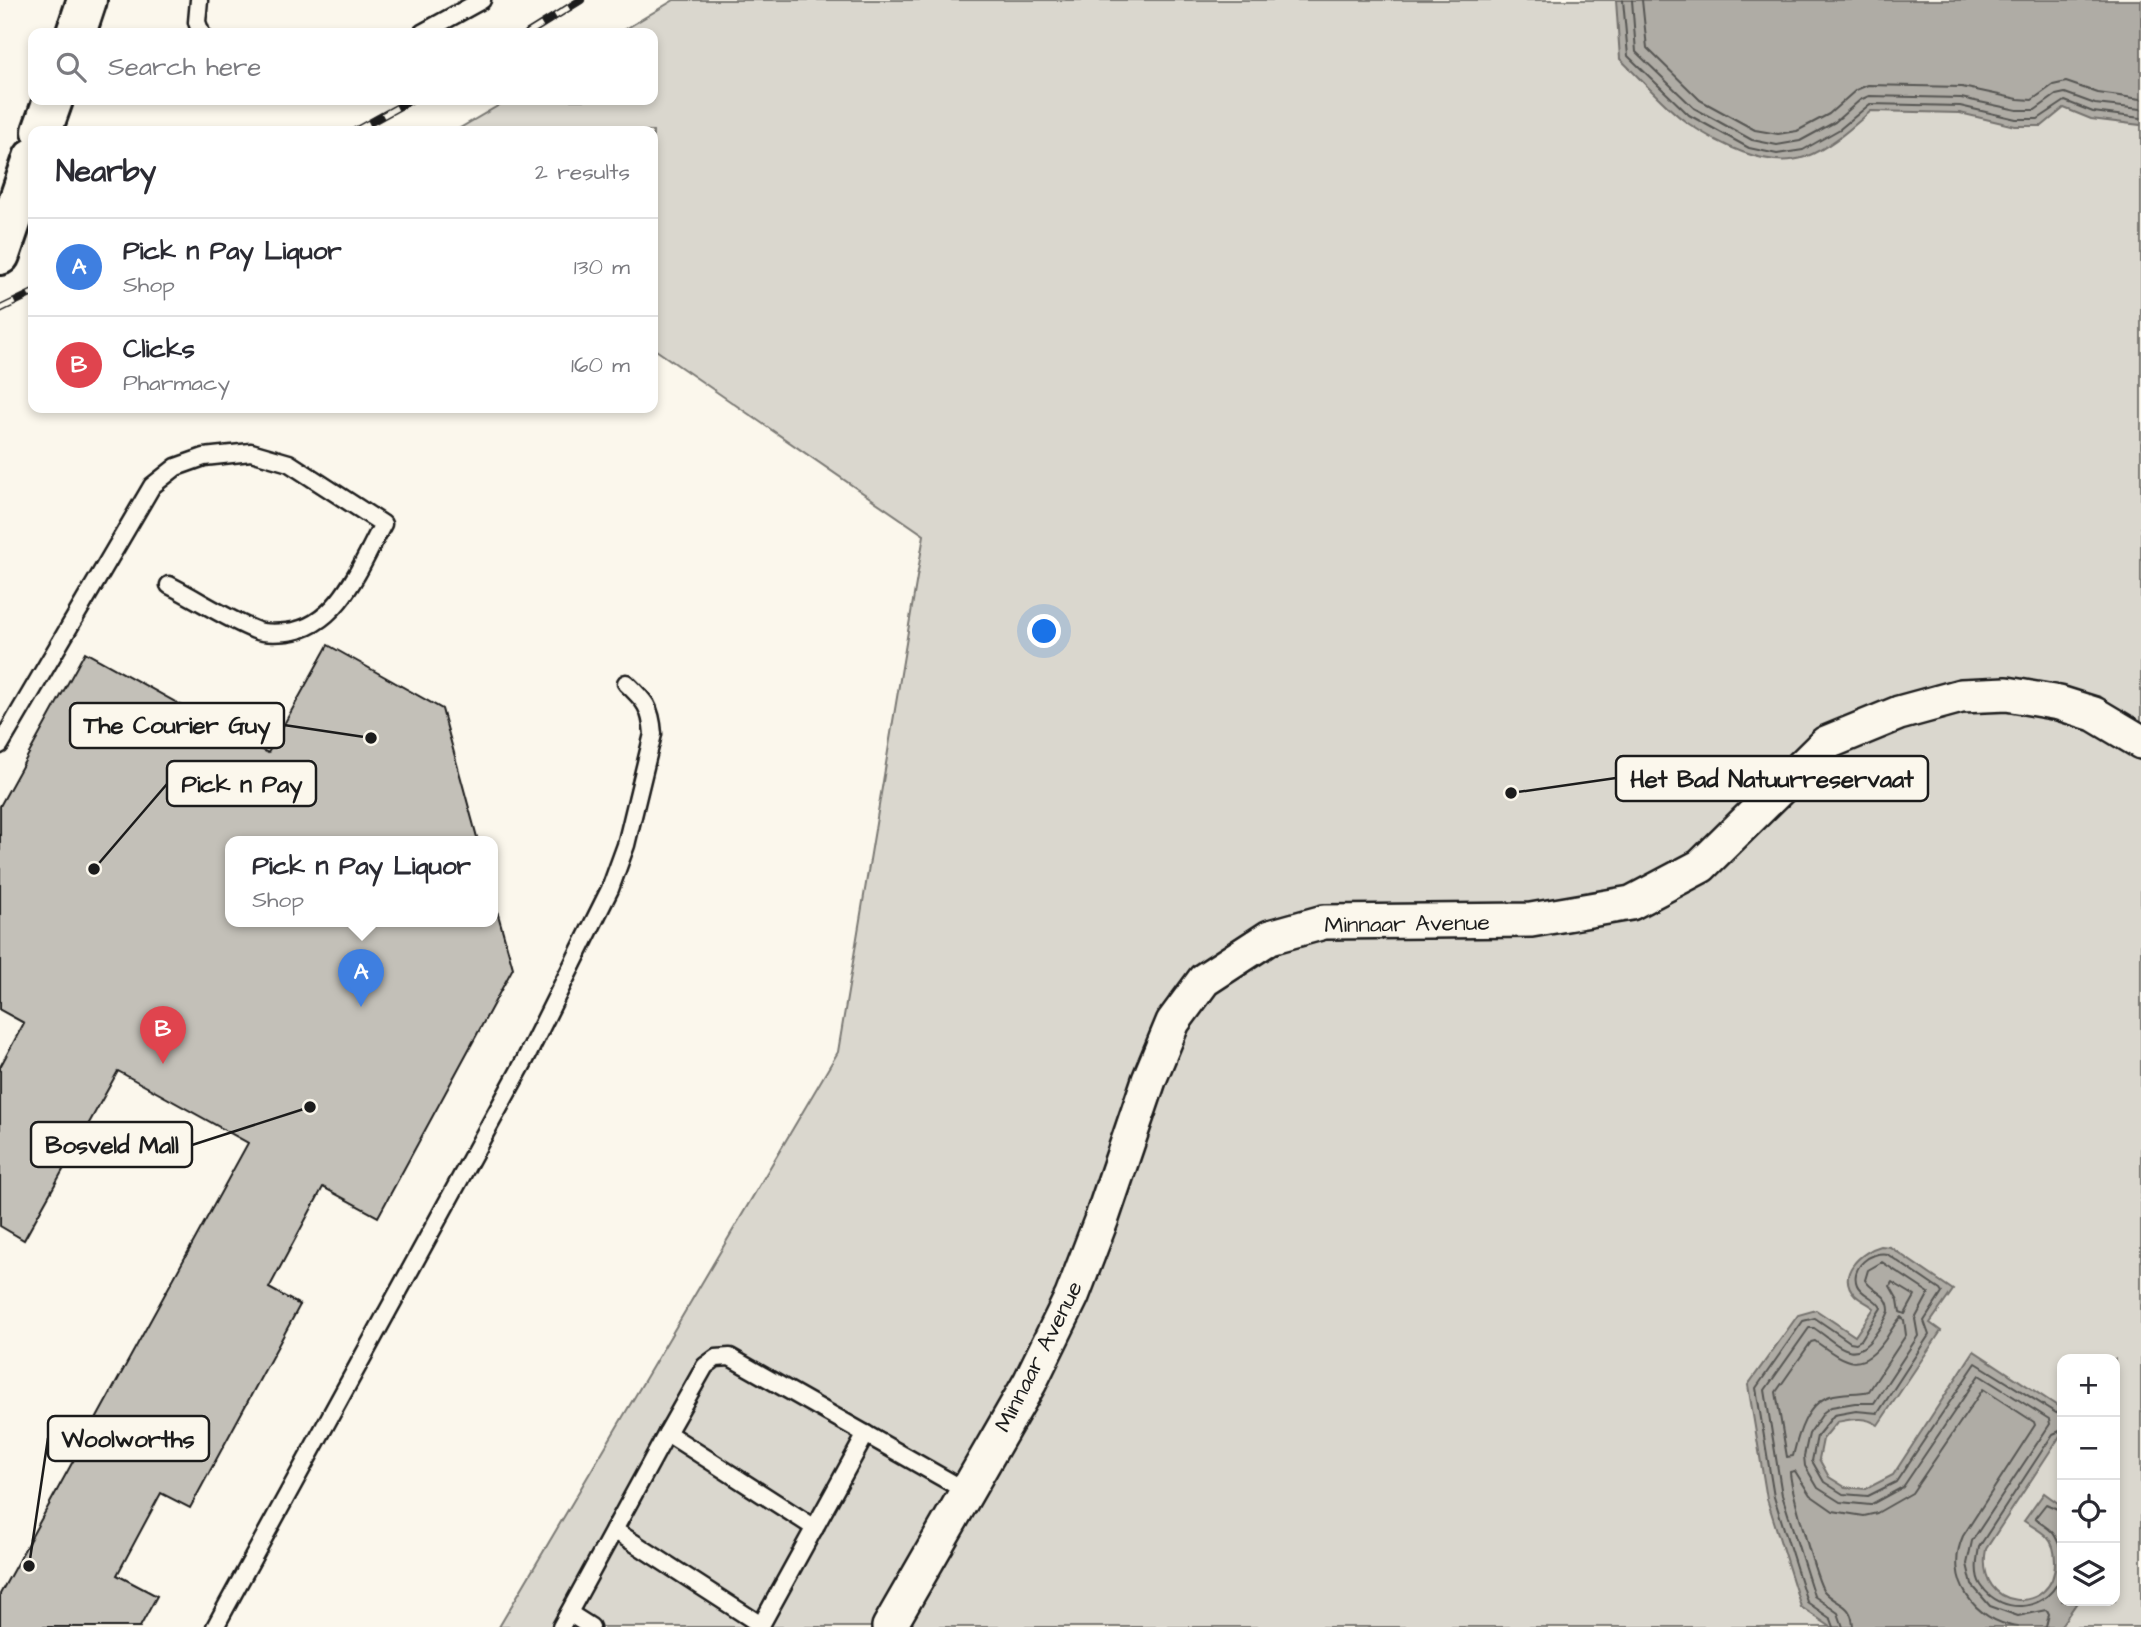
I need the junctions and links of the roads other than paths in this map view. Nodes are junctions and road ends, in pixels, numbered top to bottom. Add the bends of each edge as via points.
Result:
1 (88, 0) edge
2 (199, 0) edge
3 (482, 0) edge
4 (78, 28) edge
5 (199, 28) edge
6 (431, 28) edge
7 (51, 105) edge
8 (44, 126) edge
9 (28, 173) edge
10 (0, 255) edge
11 (169, 585) dead end
12 (626, 683) dead end
13 (2141, 742) edge
14 (0, 746) edge
15 (667, 1433) junction
16 (866, 1434) junction
17 (966, 1491) junction
18 (815, 1528) junction
19 (614, 1530) junction
20 (565, 1620) edge
21 (760, 1626) edge
22 (215, 1627) edge
23 (591, 1627) edge
24 (888, 1627) edge

1 - 4 main road
2 - 5 lane
3 - 6 lane
7 - 8 main road
9 - 10 main road
11 - 14 lane via 256,631 300,631 342,598 383,524 289,463 251,452 204,457 176,467 152,486
12 - 22 lane via 646,702 653,734 626,845 610,889 518,1072
13 - 17 street, Minnaar Avenue via 2094,714 2059,703 2007,694 1961,696 1899,713 1826,743 1700,866 1630,903 1531,920 1324,922 1270,937 1204,980 1173,1022 1072,1296 1030,1382
15 - 16 lane via 705,1366 716,1358 730,1357
15 - 18 lane
15 - 19 lane
16 - 17 lane
16 - 18 lane
17 - 24 street, Minnaar Avenue
18 - 21 lane
19 - 20 lane
19 - 21 lane
20 - 23 lane

